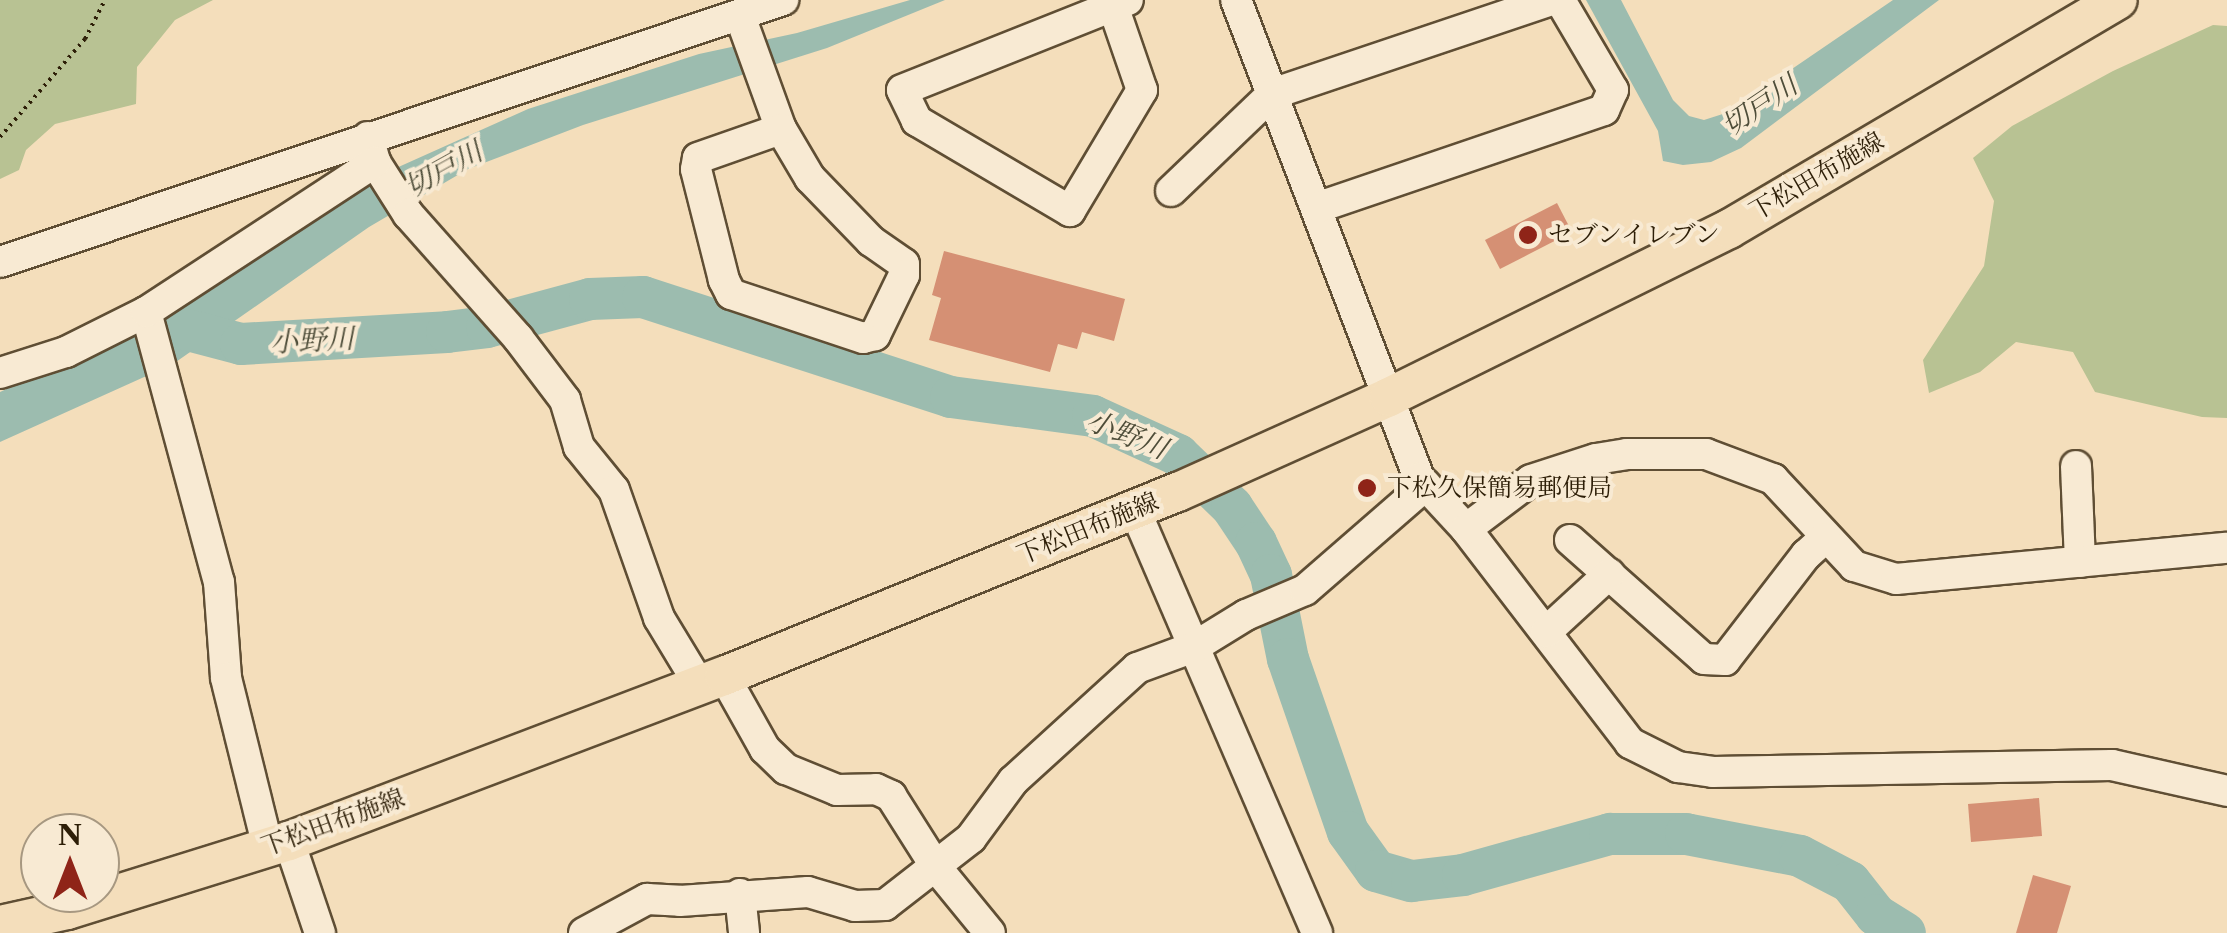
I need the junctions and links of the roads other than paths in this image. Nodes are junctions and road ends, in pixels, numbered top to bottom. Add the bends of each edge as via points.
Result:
1 (784, 0) edge
2 (1236, 0) edge
3 (1551, 0) edge
4 (1560, 0) edge
5 (2118, 0) edge
6 (1121, 3) edge
7 (744, 27) junction
8 (1272, 94) junction
9 (781, 129) junction
10 (374, 156) junction
11 (1172, 190) dead end
12 (1318, 207) junction
13 (0, 262) edge
14 (146, 312) junction
15 (0, 373) edge
16 (1389, 397) junction
17 (2076, 466) dead end
18 (1426, 486) junction
19 (1135, 510) junction
20 (1466, 529) junction
21 (1825, 538) junction
22 (1570, 540) dead end
23 (2227, 548) edge
24 (2080, 562) junction
25 (1609, 574) junction
26 (1546, 632) junction
27 (1194, 647) junction
28 (711, 680) junction
29 (2227, 791) edge
30 (278, 845) junction
31 (936, 867) junction
32 (740, 894) junction
33 (0, 925) edge
34 (320, 933) edge
35 (584, 933) edge
36 (744, 933) edge
37 (990, 933) edge
38 (1317, 933) edge

1 - 7 street
2 - 8 street
3 - 8 street
4 - 12 street via 1613,90 1604,110
5 - 16 main road, 下松田布施線 via 1729,228
6 - 6 street via 1142,90 1070,211 916,121 902,90
7 - 9 street
7 - 10 street
8 - 11 street
8 - 12 street
9 - 9 street via 810,178 871,241 904,264 875,334 863,338 731,294 724,280 698,158
10 - 13 street
10 - 14 street
10 - 28 street via 408,214 565,400 579,447 614,490 659,618
12 - 16 street
14 - 15 street via 66,352
14 - 30 street via 219,582 226,678
16 - 18 street
16 - 19 main road, 下松田布施線
17 - 24 street
18 - 20 street
18 - 27 street via 1305,590
19 - 27 street
19 - 28 main road, 下松田布施線
20 - 21 street via 1532,480 1596,459 1706,454 1773,479
20 - 26 street
21 - 24 street via 1854,566 1896,579
21 - 25 street via 1726,660 1704,659
22 - 25 street
23 - 24 street
25 - 26 street
26 - 29 street via 1630,743 1678,767 1713,772 2112,765
27 - 31 street via 1137,668 1014,781 971,838
27 - 38 street
28 - 30 main road, 下松田布施線
28 - 31 street via 786,769 836,790 876,789 892,796
30 - 33 main road, 下松田布施線
30 - 34 street
31 - 32 street via 885,905 855,906 808,892
31 - 37 street
32 - 35 street via 647,899
32 - 36 street

